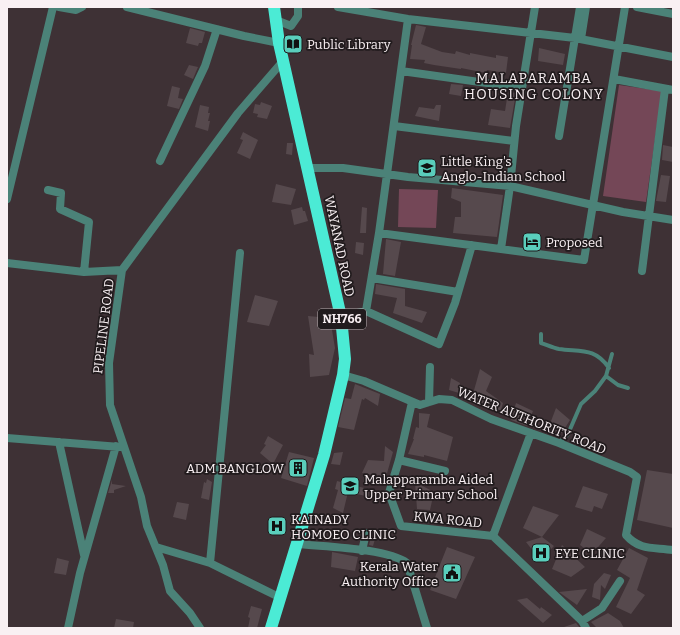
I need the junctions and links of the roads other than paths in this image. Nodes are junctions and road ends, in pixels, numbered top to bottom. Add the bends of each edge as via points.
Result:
1 (53, 7) edge
2 (59, 7) edge
3 (82, 7) edge
4 (127, 7) edge
5 (274, 7) edge
6 (298, 7) edge
7 (338, 7) edge
8 (535, 7) edge
9 (580, 7) edge
10 (586, 7) edge
11 (626, 7) edge
12 (637, 7) edge
13 (145, 9) edge
14 (662, 9) edge
15 (673, 14) edge
16 (408, 19) junction
17 (276, 20) junction
18 (217, 29) junction
19 (530, 33) junction
20 (578, 38) junction
21 (279, 43) junction
22 (619, 46) junction
23 (673, 57) edge
24 (283, 61) junction
25 (401, 71) junction
26 (614, 79) junction
27 (522, 88) junction
28 (669, 90) edge
29 (394, 126) junction
30 (559, 136) dead end
31 (514, 141) junction
32 (160, 161) dead end
33 (309, 168) junction
34 (386, 174) junction
35 (510, 186) junction
36 (48, 190) dead end
37 (7, 199) edge
38 (593, 206) junction
39 (648, 216) junction
40 (673, 220) edge
41 (379, 233) junction
42 (472, 245) junction
43 (501, 249) junction
44 (240, 254) dead end
45 (7, 262) edge
46 (122, 270) junction
47 (642, 270) dead end
48 (84, 272) junction
49 (372, 278) junction
50 (458, 292) junction
51 (366, 311) junction
52 (341, 317) junction
53 (541, 334) dead end
54 (612, 354) dead end
55 (430, 367) dead end
56 (609, 368) junction
57 (343, 375) junction
58 (606, 376) junction
59 (628, 388) dead end
60 (412, 402) junction
61 (429, 402) junction
62 (531, 433) junction
63 (7, 438) edge
64 (59, 442) junction
65 (559, 443) junction
66 (120, 447) junction
67 (399, 460) junction
68 (446, 471) dead end
69 (366, 533) dead end
70 (493, 536) junction
71 (298, 544) junction
72 (156, 548) junction
73 (673, 550) edge
74 (362, 551) junction
75 (85, 555) junction
76 (210, 564) junction
77 (620, 581) dead end
78 (281, 598) junction
79 (584, 624) edge
80 (68, 628) edge
81 (200, 628) edge
82 (271, 628) edge
83 (426, 628) edge

1 - 37 street
2 - 3 street via 76,10
4 - 13 street
5 - 17 highway, WAYANAD ROAD / NH766
6 - 17 street via 298,16 291,26
7 - 16 street
8 - 19 street
9 - 20 street
10 - 20 street
11 - 22 street
12 - 14 street
13 - 18 street
14 - 15 street
16 - 19 street
16 - 25 street
17 - 21 highway, WAYANAD ROAD / NH766
18 - 21 street
18 - 32 street via 205,66
19 - 20 street
19 - 27 street
20 - 22 street
20 - 30 street
21 - 24 highway, WAYANAD ROAD / NH766
22 - 23 street
22 - 26 street
24 - 33 highway, WAYANAD ROAD / NH766
24 - 46 street, PIPELINE ROAD via 238,113
25 - 27 street
25 - 29 street
26 - 28 street
26 - 38 street
27 - 31 street
28 - 39 street
29 - 31 street
29 - 34 street
31 - 35 street
33 - 34 street via 343,168
33 - 52 highway, WAYANAD ROAD / NH766
34 - 35 street
34 - 41 street
35 - 38 street
35 - 43 street
36 - 48 street via 61,193 60,209 89,222
38 - 39 street
38 - 43 street via 584,260
39 - 40 street
39 - 47 street
41 - 42 street
41 - 49 street
42 - 43 street
42 - 50 street
44 - 76 street
45 - 48 street
46 - 48 street
46 - 66 street, PIPELINE ROAD via 108,384
49 - 50 street
49 - 51 street
50 - 51 street via 439,344
51 - 52 street
52 - 57 highway, WAYANAD ROAD / NH766 via 345,359
53 - 56 lane via 541,343 558,348 584,350 599,356
54 - 56 lane
55 - 61 street
56 - 58 lane
57 - 60 street, WATER AUTHORITY ROAD via 364,381
57 - 71 highway, WAYANAD ROAD / NH766 via 324,455
58 - 59 lane via 618,385
58 - 65 lane via 581,404 568,434
60 - 61 street, WATER AUTHORITY ROAD via 420,405
60 - 67 street
61 - 62 street, WATER AUTHORITY ROAD via 439,398 452,400 491,419
62 - 65 street, WATER AUTHORITY ROAD
62 - 70 street
63 - 64 street
64 - 66 street
64 - 75 street
65 - 73 street, WATER AUTHORITY ROAD via 637,477 626,535 639,546
66 - 72 street, PIPELINE ROAD via 141,497
66 - 75 street
67 - 68 street
67 - 70 street, KWA ROAD via 389,493 400,526
69 - 74 street
70 - 79 street, KWA ROAD
71 - 74 street
71 - 78 highway, WAYANAD ROAD / NH766
72 - 76 street
72 - 81 street, PIPELINE ROAD via 170,592
74 - 83 street via 381,553 407,562
75 - 80 street
76 - 78 street
77 - 79 street via 602,608
78 - 82 highway, WAYANAD ROAD / NH766

